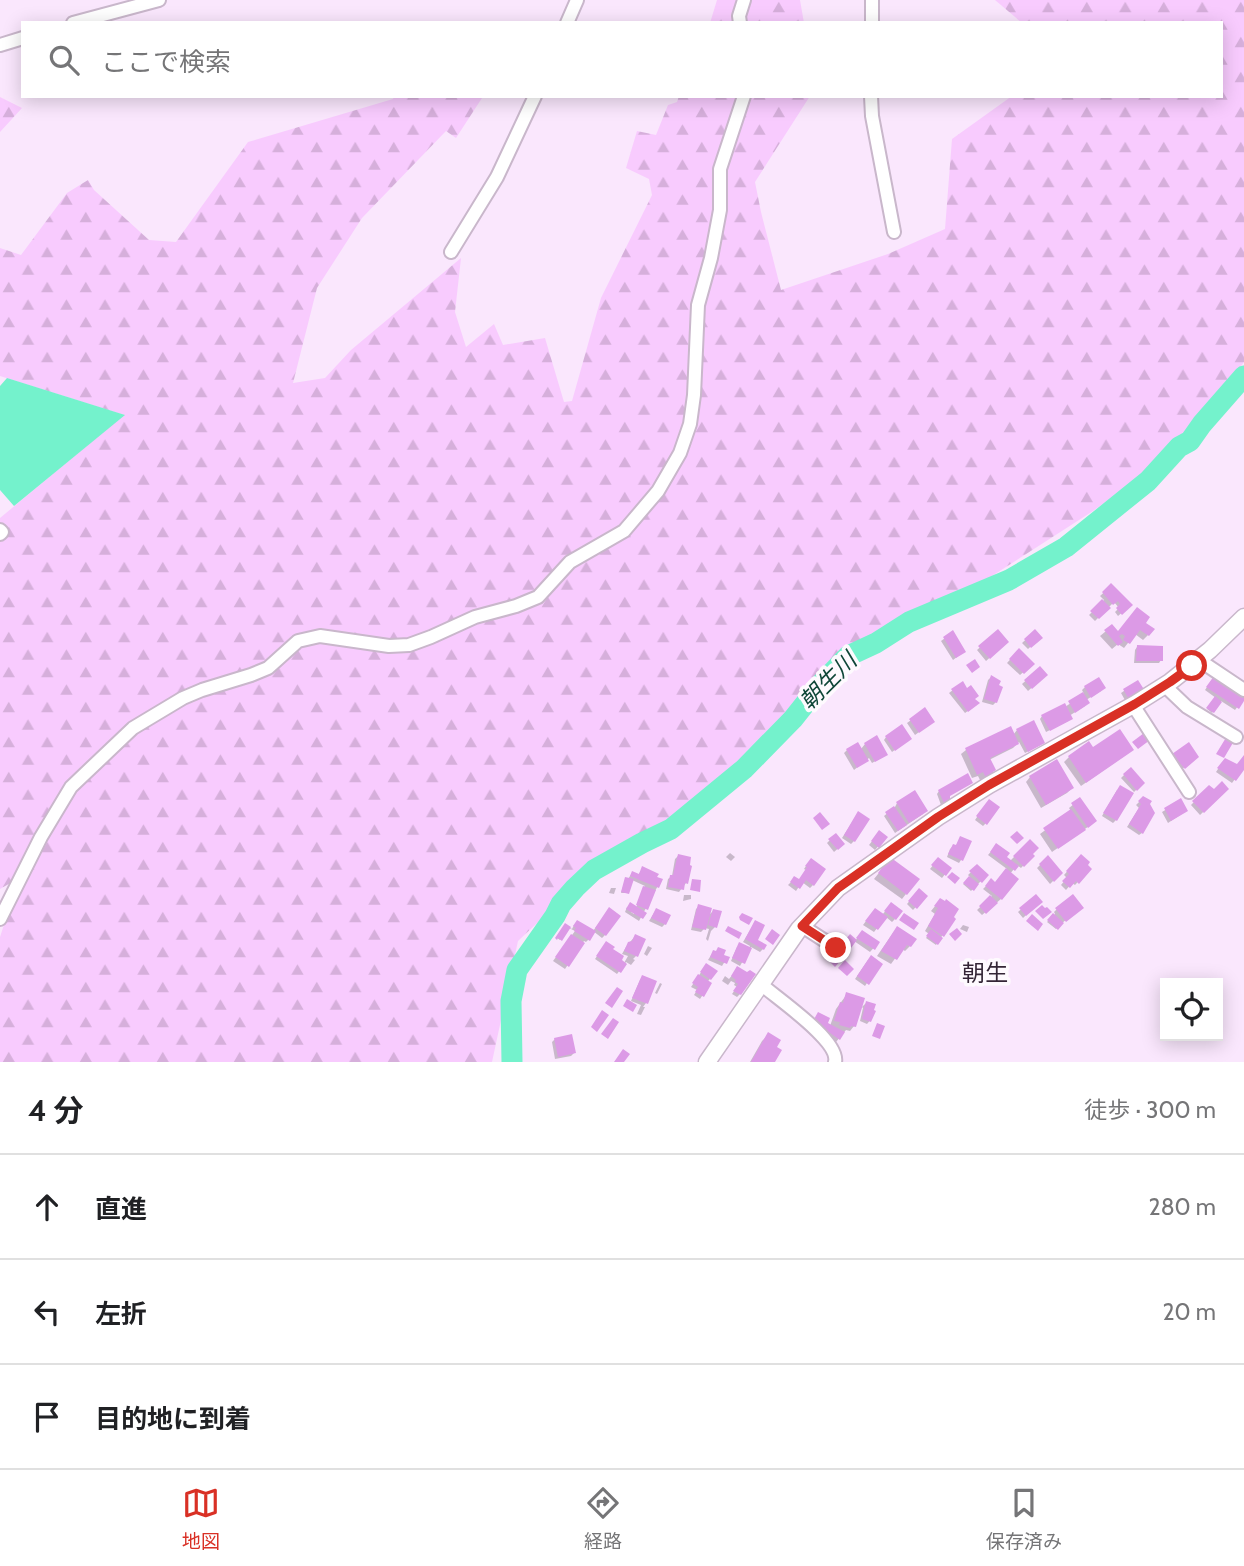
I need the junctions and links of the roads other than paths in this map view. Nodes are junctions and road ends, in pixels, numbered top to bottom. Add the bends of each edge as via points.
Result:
1 (159, 0) edge
2 (577, 0) edge
3 (744, 0) edge
4 (872, 0) edge
5 (80, 21) edge
6 (568, 21) edge
7 (740, 21) edge
8 (872, 21) edge
9 (21, 39) edge
10 (0, 45) edge
11 (534, 98) edge
12 (743, 98) edge
13 (871, 98) edge
14 (894, 232) dead end
15 (452, 252) dead end
16 (1244, 617) edge
17 (1199, 660) junction
18 (1165, 685) junction
19 (1244, 690) edge
20 (1133, 705) junction
21 (1236, 737) dead end
22 (1189, 792) dead end
23 (0, 919) edge
24 (802, 926) junction
25 (836, 948) dead end
26 (762, 985) junction
27 (707, 1062) edge
28 (835, 1062) edge

1 - 5 street
2 - 6 street
3 - 7 street
4 - 8 street
9 - 10 street
11 - 15 street via 498,177
12 - 23 street via 720,169 720,210 698,305 690,424 658,491 624,531 570,562 538,597 516,606 475,617 409,645 320,636 298,642 268,668 183,698 133,728 71,787
13 - 14 street
16 - 17 street
17 - 18 street
17 - 19 street
18 - 20 street
18 - 21 street via 1187,708
20 - 22 street
20 - 24 street via 938,817 838,888
24 - 25 street
24 - 26 street
26 - 27 street
26 - 28 street via 819,1031 833,1048

